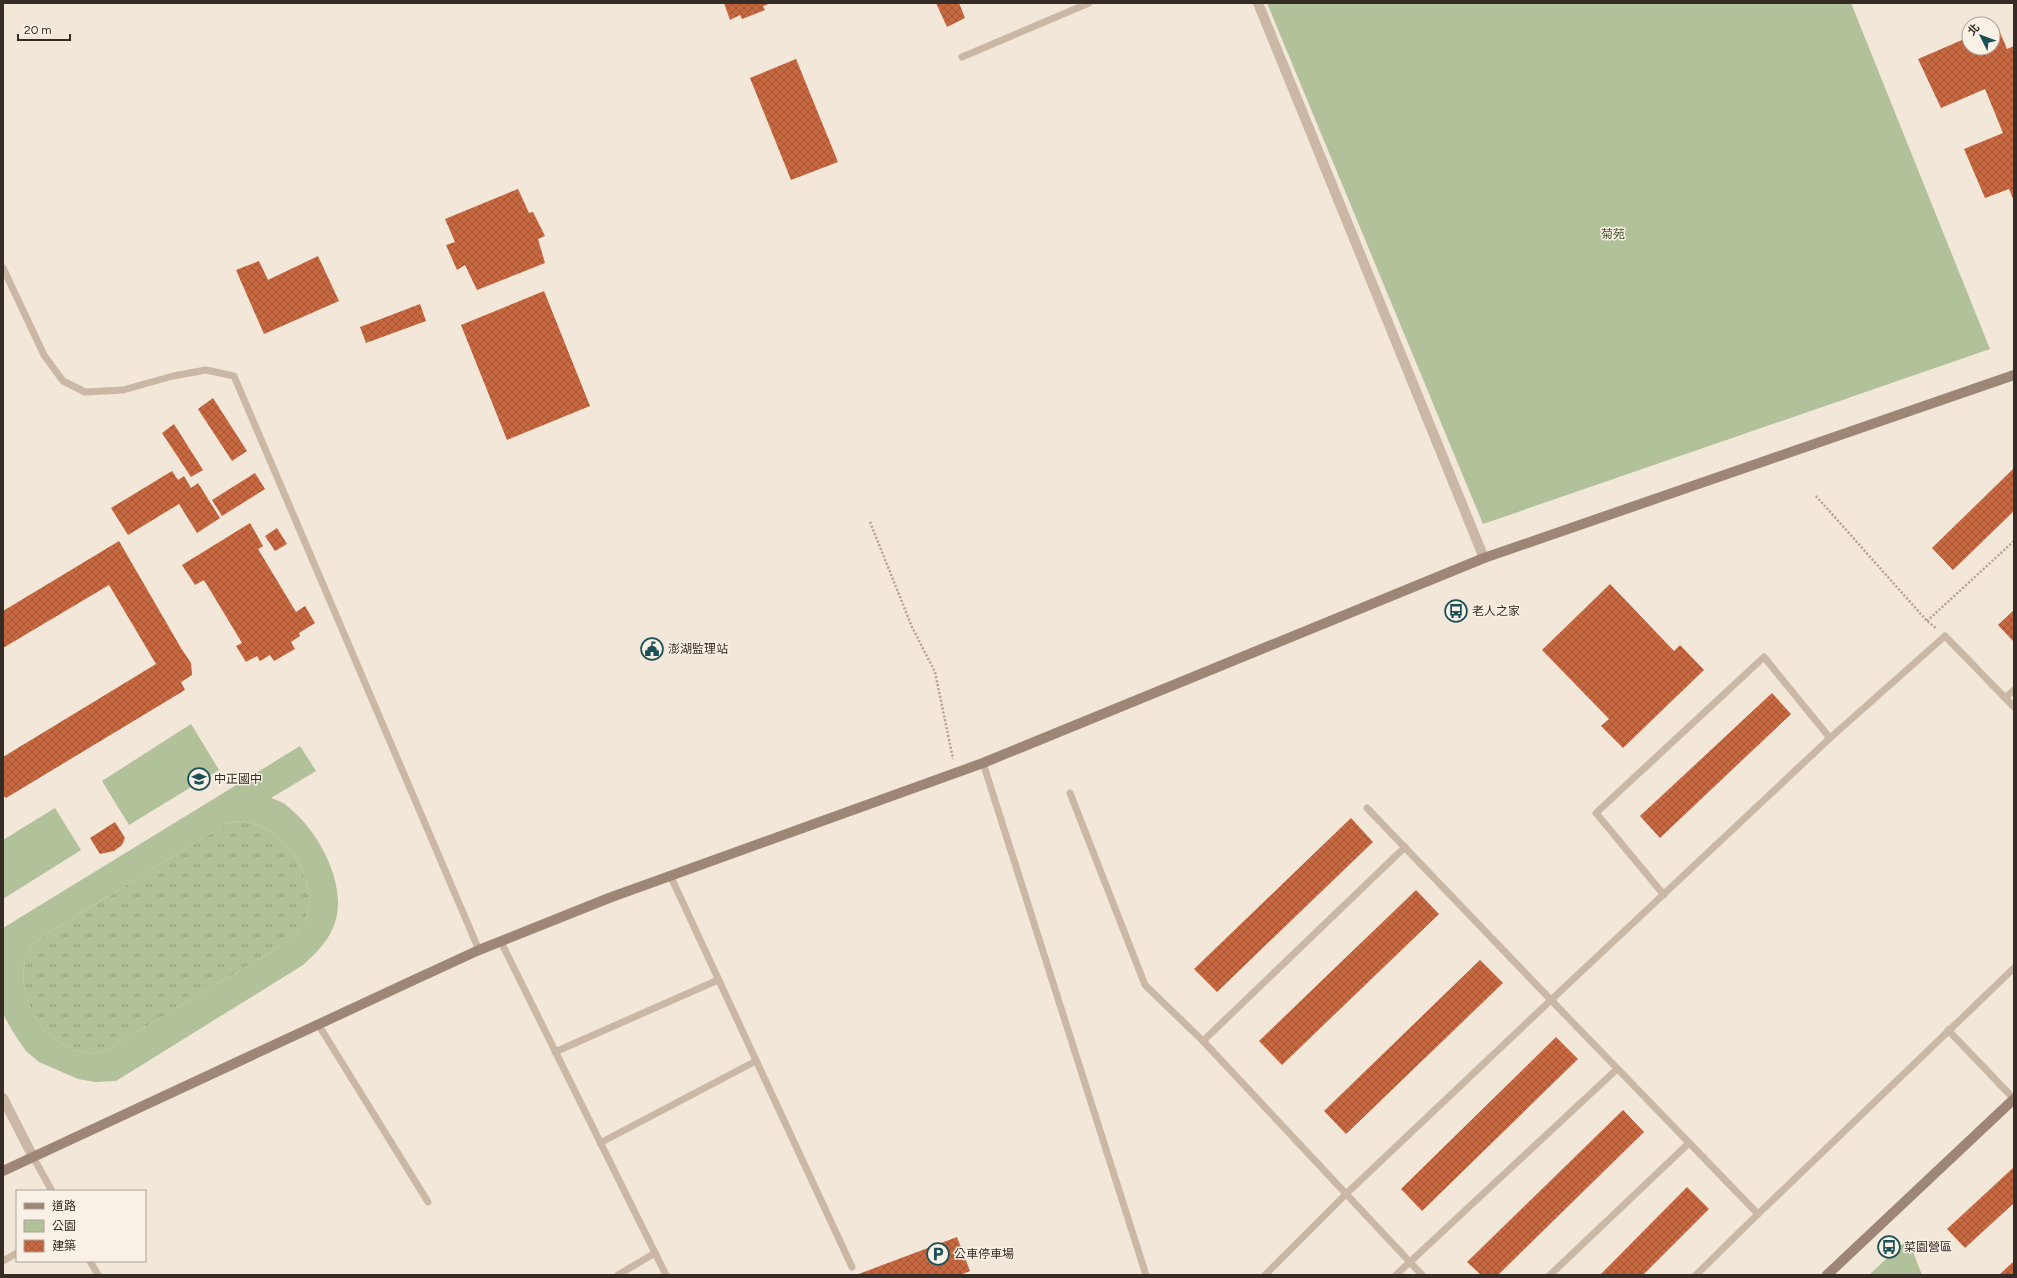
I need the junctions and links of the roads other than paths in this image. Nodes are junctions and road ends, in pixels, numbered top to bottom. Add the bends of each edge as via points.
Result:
1 (1089, 3) edge
2 (1258, 3) edge
3 (962, 57) dead end
4 (3, 268) edge
5 (2014, 375) edge
6 (1484, 558) junction
7 (2014, 690) edge
8 (2005, 698) junction
9 (2014, 708) edge
10 (1830, 738) junction
11 (983, 763) junction
12 (1070, 793) dead end
13 (1367, 808) dead end
14 (1404, 847) junction
15 (670, 875) junction
16 (1664, 895) junction
17 (501, 942) junction
18 (479, 950) junction
19 (2014, 968) edge
20 (718, 980) junction
21 (1551, 1000) junction
22 (318, 1024) junction
23 (1948, 1030) junction
24 (1203, 1041) junction
25 (556, 1052) junction
26 (756, 1062) junction
27 (1617, 1069) junction
28 (3, 1098) edge
29 (2014, 1099) edge
30 (600, 1143) junction
31 (1689, 1143) junction
32 (33, 1157) junction
33 (3, 1171) edge
34 (51, 1190) edge
35 (1346, 1194) junction
36 (428, 1202) dead end
37 (1758, 1214) junction
38 (16, 1253) edge
39 (655, 1253) junction
40 (3, 1261) edge
41 (91, 1262) edge
42 (1410, 1262) junction
43 (852, 1267) dead end
44 (98, 1275) edge
45 (618, 1275) edge
46 (666, 1275) edge
47 (1146, 1275) edge
48 (1264, 1275) edge
49 (1396, 1275) edge
50 (1422, 1275) edge
51 (1550, 1275) edge
52 (1696, 1275) edge
53 (1827, 1275) edge

1 - 3 lane
2 - 6 street
4 - 18 lane via 44,355 63,381 85,392 123,390 206,370 234,376
5 - 6 main road
6 - 11 main road
7 - 8 lane
8 - 9 lane
8 - 10 lane via 1945,636
10 - 16 lane
10 - 16 lane via 1764,657 1596,813
11 - 15 main road
11 - 47 lane
12 - 24 lane via 1145,985
13 - 14 lane
14 - 21 lane
14 - 24 lane
15 - 17 main road
15 - 20 lane
16 - 21 lane
17 - 18 main road
17 - 25 lane
18 - 22 main road
19 - 23 lane
20 - 25 lane
20 - 26 lane
21 - 27 lane
21 - 35 lane
22 - 32 main road
22 - 36 lane
23 - 29 lane
23 - 37 lane
24 - 35 lane
25 - 30 lane
26 - 30 lane
26 - 43 lane
27 - 31 lane
27 - 42 lane
28 - 32 street
29 - 53 main road
30 - 39 lane
31 - 37 lane
31 - 51 lane
32 - 33 main road
32 - 34 lane
35 - 42 lane
35 - 48 lane
37 - 52 lane
38 - 40 lane
39 - 45 lane
39 - 46 lane
41 - 44 lane
42 - 49 lane
42 - 50 lane

